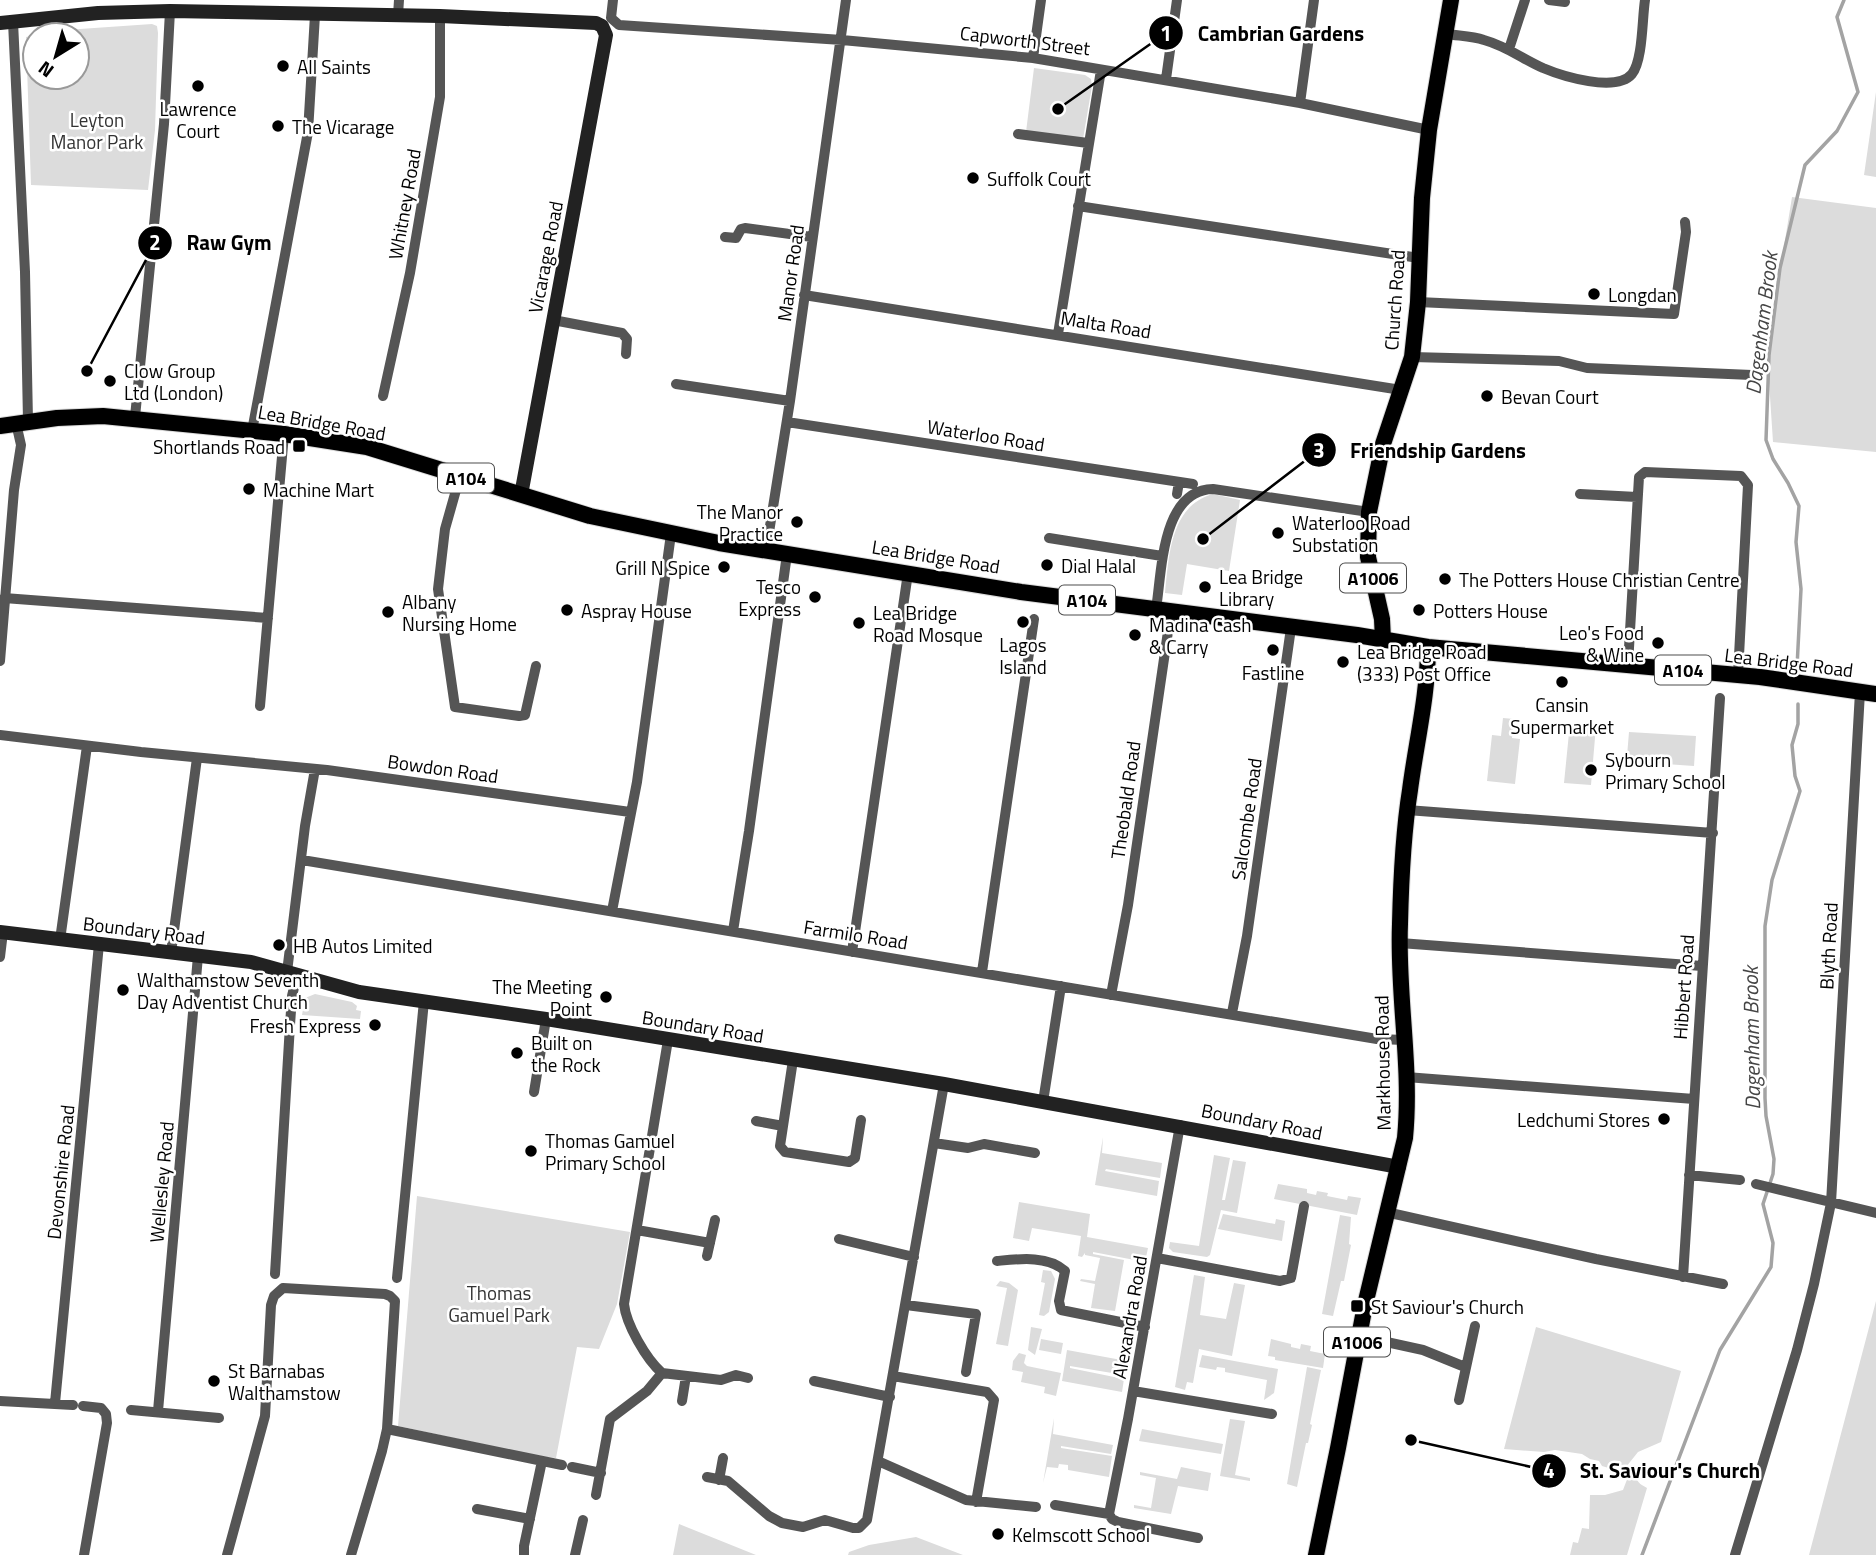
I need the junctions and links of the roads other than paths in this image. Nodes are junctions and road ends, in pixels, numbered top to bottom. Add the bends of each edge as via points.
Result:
1 (399, 0) edge
2 (614, 0) edge
3 (846, 0) edge
4 (1041, 0) edge
5 (1177, 0) edge
6 (1314, 0) edge
7 (1451, 0) edge
8 (1525, 0) edge
9 (1549, 0) edge
10 (1644, 0) edge
11 (1565, 2) dead end
12 (204, 6) edge
13 (88, 7) edge
14 (170, 11) junction
15 (314, 15) junction
16 (398, 15) junction
17 (440, 16) junction
18 (6, 22) edge
19 (608, 24) junction
20 (1447, 34) junction
21 (842, 40) junction
22 (1509, 49) junction
23 (1033, 58) junction
24 (1101, 70) junction
25 (1166, 79) junction
26 (1300, 103) junction
27 (1429, 130) junction
28 (1018, 134) dead end
29 (1088, 143) junction
30 (1078, 206) junction
31 (1685, 222) dead end
32 (725, 237) dead end
33 (812, 237) junction
34 (1419, 258) junction
35 (804, 295) junction
36 (1418, 302) junction
37 (553, 320) junction
38 (1058, 334) junction
39 (626, 354) dead end
40 (1412, 357) junction
41 (1752, 375) dead end
42 (676, 384) dead end
43 (1401, 390) junction
44 (383, 396) dead end
45 (790, 401) junction
46 (135, 417) junction
47 (787, 422) junction
48 (15, 423) edge
49 (252, 431) junction
50 (284, 434) junction
51 (460, 476) junction
52 (1179, 482) junction
53 (1193, 484) dead end
54 (1177, 494) dead end
55 (1580, 494) dead end
56 (521, 495) junction
57 (1637, 497) junction
58 (1369, 512) junction
59 (671, 534) junction
60 (1049, 538) dead end
61 (766, 551) junction
62 (788, 554) junction
63 (1162, 556) junction
64 (908, 573) junction
65 (4, 598) junction
66 (1164, 610) junction
67 (268, 618) junction
68 (1034, 619) dead end
69 (1291, 628) junction
70 (1383, 640) junction
71 (1428, 647) junction
72 (0, 661) edge
73 (536, 666) dead end
74 (1628, 666) junction
75 (1738, 675) junction
76 (1868, 693) edge
77 (1720, 698) dead end
78 (260, 705) dead end
79 (0, 735) edge
80 (87, 746) junction
81 (197, 758) junction
82 (315, 769) junction
83 (1407, 810) junction
84 (630, 812) junction
85 (1713, 834) junction
86 (302, 860) junction
87 (612, 911) junction
88 (733, 931) junction
89 (2, 932) edge
90 (60, 940) junction
91 (1400, 943) junction
92 (99, 944) junction
93 (852, 951) junction
94 (171, 953) junction
95 (198, 956) junction
96 (0, 957) edge
97 (1702, 966) junction
98 (982, 972) junction
99 (292, 974) junction
100 (1061, 986) junction
101 (1111, 995) junction
102 (425, 1001) junction
103 (1232, 1013) junction
104 (547, 1019) junction
105 (667, 1040) junction
106 (1405, 1040) junction
107 (793, 1060) junction
108 (1406, 1077) junction
109 (944, 1084) junction
110 (534, 1092) dead end
111 (1694, 1098) junction
112 (1043, 1102) junction
113 (861, 1120) dead end
114 (756, 1121) dead end
115 (1180, 1125) junction
116 (783, 1126) junction
117 (934, 1143) junction
118 (1035, 1153) dead end
119 (1399, 1167) junction
120 (1689, 1175) junction
121 (1740, 1180) dead end
122 (1758, 1185) dead end
123 (1831, 1203) junction
124 (1304, 1206) dead end
125 (1386, 1212) junction
126 (1876, 1213) edge
127 (715, 1220) dead end
128 (637, 1230) junction
129 (839, 1239) dead end
130 (710, 1243) junction
131 (707, 1256) dead end
132 (914, 1257) junction
133 (1157, 1258) junction
134 (997, 1261) dead end
135 (275, 1274) dead end
136 (1683, 1277) junction
137 (397, 1278) dead end
138 (1723, 1284) dead end
139 (906, 1305) junction
140 (1475, 1326) dead end
141 (1145, 1327) junction
142 (1359, 1336) junction
143 (1465, 1367) junction
144 (966, 1372) dead end
145 (662, 1373) junction
146 (686, 1376) junction
147 (894, 1376) junction
148 (748, 1378) dead end
149 (814, 1381) dead end
150 (1133, 1391) junction
151 (890, 1397) junction
152 (1459, 1400) dead end
153 (0, 1401) edge
154 (682, 1401) dead end
155 (55, 1403) junction
156 (131, 1410) dead end
157 (158, 1411) junction
158 (1272, 1414) dead end
159 (219, 1418) dead end
160 (387, 1429) junction
161 (723, 1458) dead end
162 (542, 1461) junction
163 (878, 1461) junction
164 (601, 1473) junction
165 (707, 1477) dead end
166 (719, 1480) junction
167 (596, 1495) dead end
168 (976, 1502) junction
169 (1055, 1505) dead end
170 (1036, 1507) dead end
171 (477, 1509) dead end
172 (1109, 1514) junction
173 (530, 1519) junction
174 (583, 1520) dead end
175 (1198, 1538) dead end
176 (84, 1555) edge
177 (227, 1555) edge
178 (351, 1555) edge
179 (524, 1555) edge
180 (575, 1555) edge
181 (1316, 1555) edge
182 (1735, 1555) edge

1 - 16 street
2 - 19 street, Vicarage Road
3 - 21 street, Manor Road
4 - 23 street
5 - 25 street
6 - 26 street
7 - 20 main road, Church Road / A1006
8 - 22 street
9 - 11 street
10 - 22 street via 1636,67 1618,82 1567,76
12 - 14 street, Capworth Street
12 - 15 street, Capworth Street
13 - 14 street, Capworth Street
13 - 18 street, Capworth Street
14 - 46 street via 164,124
15 - 16 street, Capworth Street
15 - 49 street via 308,132
16 - 17 street, Capworth Street
17 - 19 street, Capworth Street
17 - 44 street, Whitney Road via 440,97
18 - 48 street via 25,272
19 - 21 street, Capworth Street
19 - 37 street, Vicarage Road
20 - 22 street via 1483,39
20 - 27 main road, Church Road / A1006
21 - 23 street, Capworth Street
21 - 33 street, Manor Road
23 - 24 street, Capworth Street
24 - 25 street, Capworth Street
24 - 29 street
25 - 26 street, Capworth Street
26 - 27 street, Capworth Street
27 - 34 main road, Church Road / A1006
28 - 29 street
29 - 30 street
30 - 34 street
30 - 38 street
31 - 36 street via 1674,314
32 - 33 street via 736,238 745,228
33 - 35 street, Manor Road
34 - 36 main road, Church Road / A1006
35 - 38 street, Malta Road
35 - 45 street, Manor Road
36 - 40 main road, Church Road / A1006
37 - 39 street via 622,333 627,339
37 - 56 street, Vicarage Road
38 - 43 street, Malta Road
40 - 41 street via 1559,361 1587,368
40 - 43 main road, Church Road / A1006
42 - 45 street
43 - 58 main road, Church Road / A1006 via 1383,444
45 - 47 street, Manor Road
46 - 48 main road, Lea Bridge Road / A104
46 - 49 main road, Lea Bridge Road / A104
47 - 52 street, Waterloo Road
47 - 61 street, Manor Road
48 - 65 street via 21,445
49 - 50 main road, Lea Bridge Road / A104
50 - 51 main road, Lea Bridge Road / A104 via 367,447
50 - 67 street
51 - 56 main road, Lea Bridge Road / A104
51 - 73 street via 445,530 438,589 455,707 525,715
52 - 53 street, Waterloo Road
52 - 54 street
55 - 57 street
56 - 59 main road, Lea Bridge Road / A104
57 - 74 street
57 - 75 street via 1639,478 1645,472 1741,476 1748,485
58 - 63 street, Theobald Road via 1208,489 1181,506
58 - 70 main road, Church Road / A1006 via 1368,557
59 - 61 main road, Lea Bridge Road / A104
59 - 84 street
60 - 63 street
61 - 62 main road, Lea Bridge Road / A104
62 - 64 main road, Lea Bridge Road / A104
62 - 88 street
63 - 66 street, Theobald Road
64 - 66 main road, Lea Bridge Road / A104
64 - 93 street
65 - 67 street
65 - 72 street
66 - 69 main road, Lea Bridge Road / A104
66 - 101 street, Theobald Road via 1128,905
67 - 78 street
68 - 98 street
69 - 70 main road, Lea Bridge Road / A104
69 - 103 street, Salcombe Road
70 - 71 main road, Lea Bridge Road / A104
71 - 74 main road, Lea Bridge Road / A104
71 - 83 main road, Markhouse Road / A1006
74 - 75 main road, Lea Bridge Road / A104
75 - 76 main road, Lea Bridge Road / A104
76 - 123 street, Blyth Road
77 - 85 street, Hibbert Road
79 - 80 street, Bowdon Road
80 - 81 street, Bowdon Road
80 - 90 street
81 - 82 street, Bowdon Road
81 - 94 street
82 - 84 street, Bowdon Road
82 - 86 street
83 - 85 street
83 - 91 main road, Markhouse Road / A1006
84 - 87 street
85 - 97 street, Hibbert Road
86 - 87 street, Farmilo Road
86 - 99 street
87 - 88 street, Farmilo Road
88 - 93 street, Farmilo Road
89 - 90 street, Boundary Road
89 - 96 street
90 - 92 street, Boundary Road
91 - 97 street
91 - 106 main road, Markhouse Road / A1006
92 - 94 street, Boundary Road
92 - 155 street, Devonshire Road
93 - 98 street, Farmilo Road
94 - 95 street, Boundary Road
95 - 99 street, Boundary Road via 268,965
95 - 157 street, Wellesley Road
97 - 111 street, Hibbert Road
98 - 100 street, Farmilo Road
99 - 102 street, Boundary Road via 359,992
99 - 135 street
100 - 101 street, Farmilo Road
100 - 112 street
101 - 103 street, Farmilo Road
102 - 104 street, Boundary Road
102 - 137 street
103 - 106 street, Farmilo Road
104 - 105 street, Boundary Road
104 - 110 street
105 - 107 street, Boundary Road
105 - 128 street
106 - 108 main road, Markhouse Road / A1006
107 - 109 street, Boundary Road
107 - 116 street
108 - 111 street
108 - 119 main road, Markhouse Road / A1006 via 1407,1114
109 - 112 street, Boundary Road
109 - 117 street
111 - 120 street, Hibbert Road
112 - 115 street, Boundary Road
113 - 116 street via 855,1158 849,1163 785,1152 780,1146
114 - 116 street
115 - 119 street, Boundary Road
115 - 133 street, Alexandra Road
117 - 118 street via 968,1148 984,1144
117 - 132 street
119 - 125 main road, Markhouse Road / A1006
120 - 121 street
120 - 136 street, Hibbert Road
122 - 123 street
123 - 126 street
123 - 182 street, Blyth Road via 1797,1350
124 - 133 street via 1291,1278 1280,1281
125 - 136 street
125 - 142 main road, Markhouse Road / A1006
127 - 130 street
128 - 130 street
128 - 145 street via 625,1315
129 - 132 street
130 - 131 street
132 - 139 street
133 - 141 street, Alexandra Road
134 - 141 street via 1026,1258 1058,1265 1065,1270 1061,1310
136 - 138 street
139 - 144 street via 976,1314
139 - 147 street
140 - 143 street
141 - 150 street, Alexandra Road
142 - 143 street via 1423,1350
142 - 181 main road, Markhouse Road / A1006
143 - 152 street
145 - 146 street
145 - 164 street via 648,1391 610,1419
146 - 148 street
146 - 154 street
147 - 151 street
147 - 168 street via 987,1392 994,1400
149 - 151 street
150 - 158 street
150 - 172 street, Alexandra Road
151 - 163 street
153 - 155 street
155 - 176 street via 98,1406 107,1423
156 - 157 street
157 - 159 street
160 - 162 street
160 - 177 street via 393,1297 280,1288 271,1305 265,1416
160 - 178 street
161 - 166 street
162 - 164 street
162 - 173 street
163 - 166 street via 867,1520 859,1528 825,1520 803,1527 782,1523
163 - 168 street
164 - 167 street
165 - 166 street
168 - 170 street
169 - 172 street
171 - 173 street
172 - 175 street via 1118,1522
173 - 179 street
174 - 180 street

